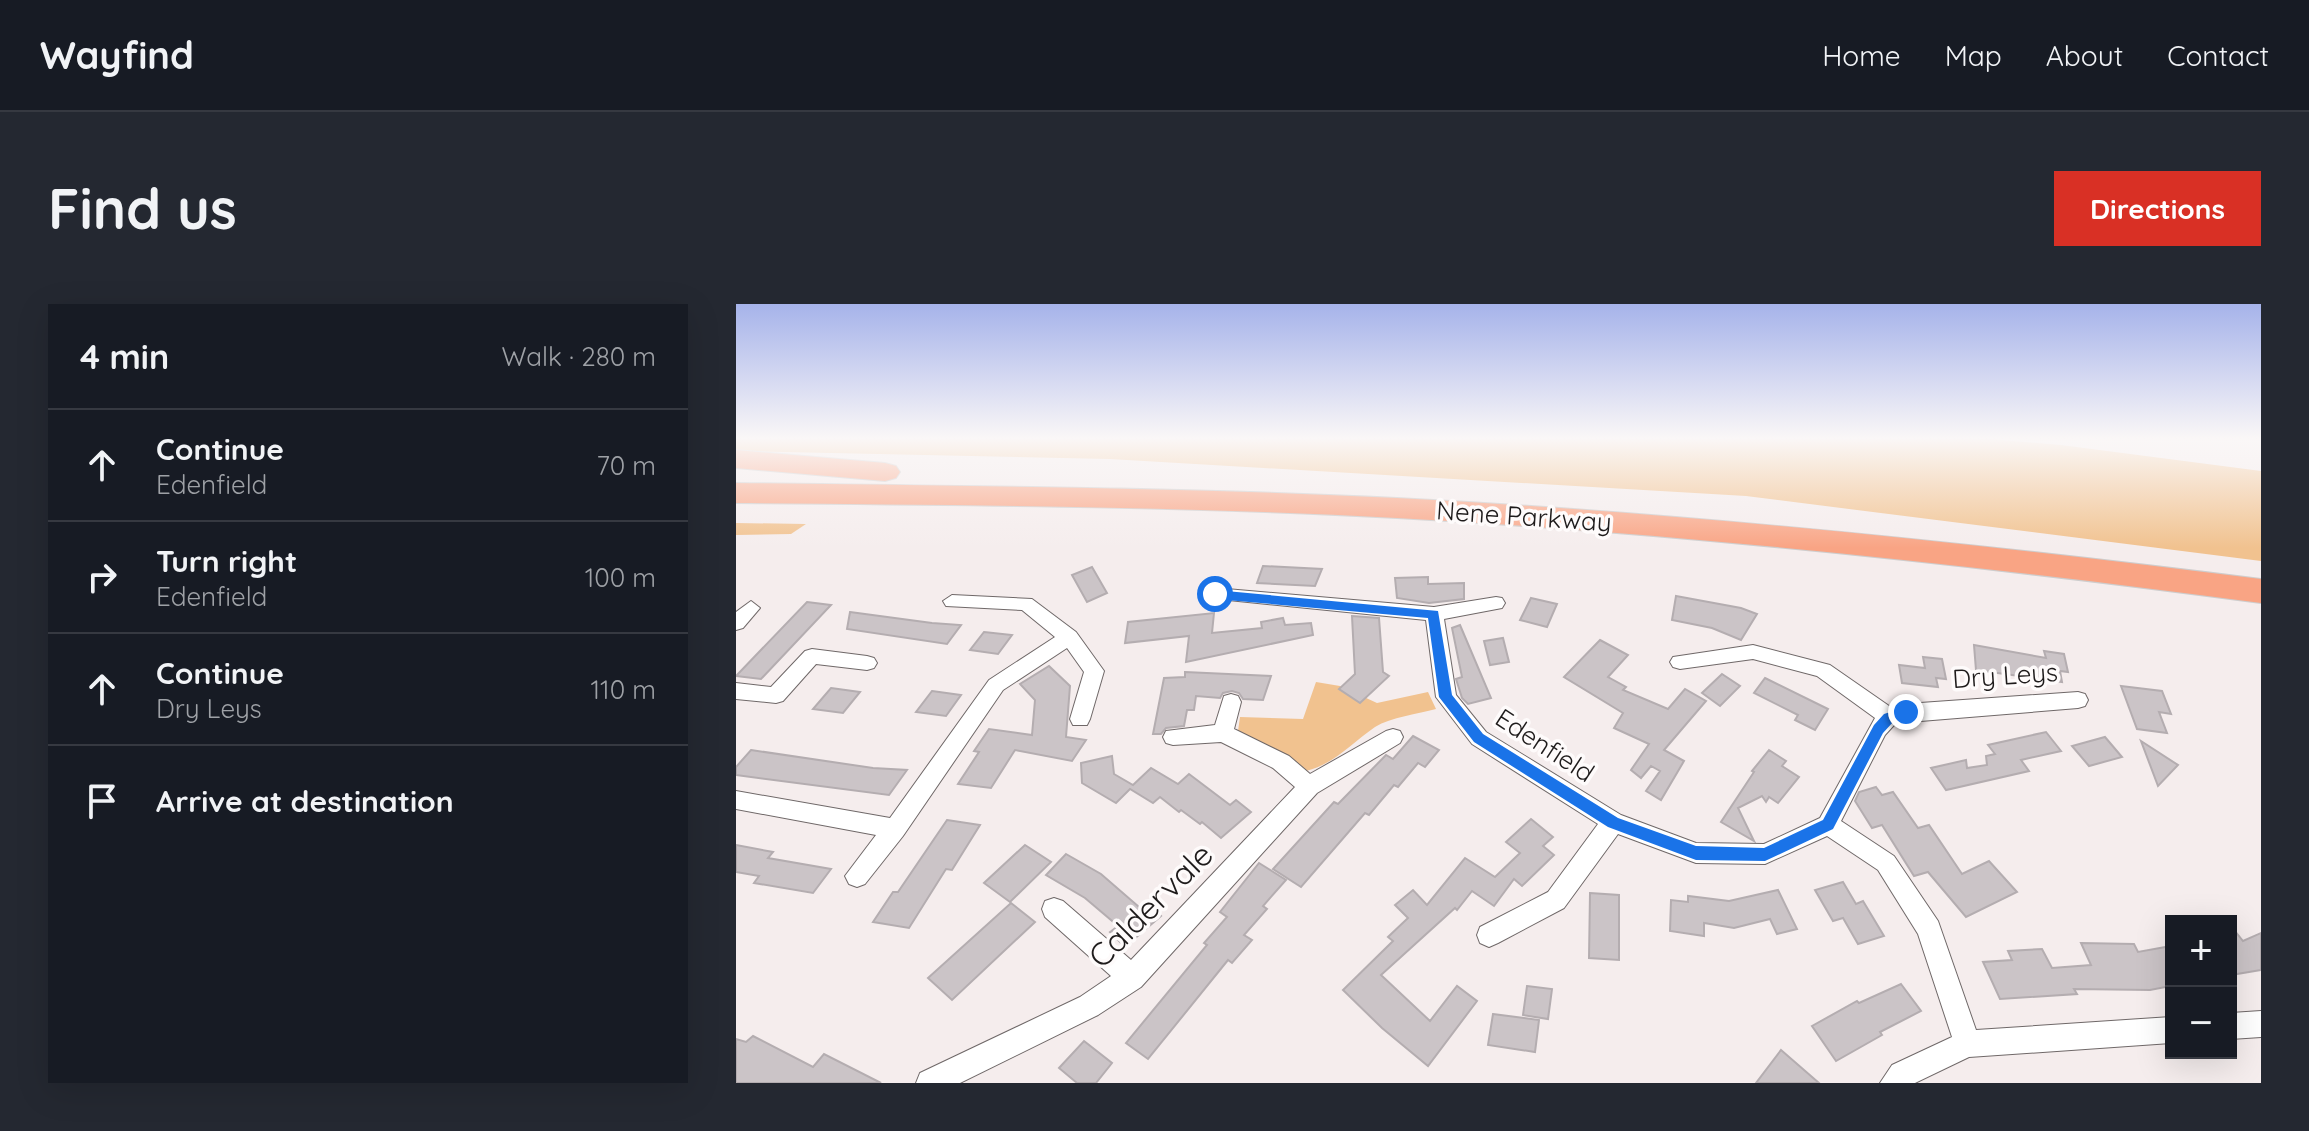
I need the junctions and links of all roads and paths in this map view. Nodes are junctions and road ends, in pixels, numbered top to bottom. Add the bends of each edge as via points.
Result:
1 (939, 475) edge
2 (736, 495) edge
3 (2261, 572) edge
4 (2261, 591) edge
5 (1215, 594) dead end
6 (952, 601) dead end
7 (1496, 603) dead end
8 (751, 608) dead end
9 (1434, 614) junction
10 (736, 623) edge
11 (1069, 637) junction
12 (1680, 662) dead end
13 (867, 663) dead end
14 (736, 691) edge
15 (2078, 700) dead end
16 (1231, 702) dead end
17 (1889, 717) junction
18 (1080, 719) dead end
19 (1223, 733) junction
20 (1173, 737) dead end
21 (1393, 737) dead end
22 (1309, 786) junction
23 (736, 800) edge
24 (1613, 822) junction
25 (1828, 825) junction
26 (895, 829) junction
27 (857, 876) dead end
28 (1054, 909) dead end
29 (1489, 935) dead end
30 (1132, 978) junction
31 (2261, 1024) edge
32 (2237, 1026) edge
33 (2165, 1030) edge
34 (1967, 1044) junction
35 (930, 1083) edge
36 (1894, 1083) edge

1 - 3 highway, Nene Parkway via 1405,489 1712,510
2 - 4 highway, Nene Parkway via 1096,496 1398,508 1729,530
5 - 9 street
6 - 11 street via 1026,604
7 - 9 street
8 - 10 street
9 - 24 street, Edenfield via 1446,697 1479,738
11 - 18 street via 1094,671
11 - 26 street via 996,685
12 - 17 street via 1753,652 1823,670
13 - 14 street via 812,656 776,695
15 - 17 street, Dry Leys
16 - 19 street
17 - 25 street
19 - 20 street
19 - 22 street via 1281,762
21 - 22 street, Caldervale
22 - 30 street, Caldervale
23 - 26 street
24 - 25 street via 1696,853 1765,854
24 - 29 street via 1556,900
25 - 34 street via 1886,863 1929,929
26 - 27 street
28 - 30 street
30 - 35 street, Caldervale via 1089,1006
31 - 32 street
33 - 34 street
34 - 36 street

